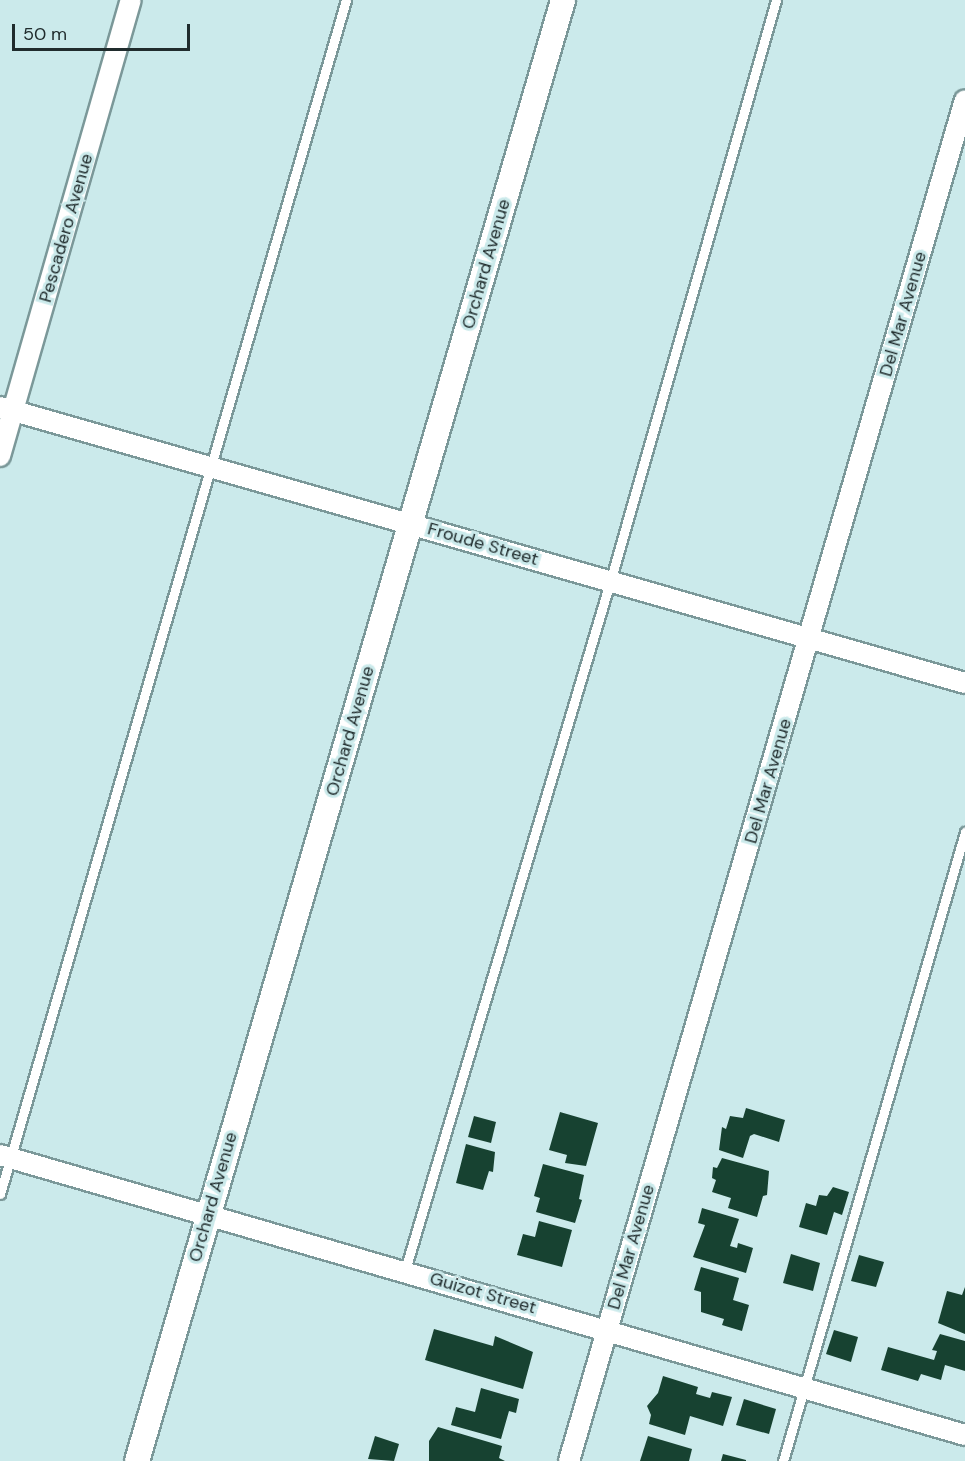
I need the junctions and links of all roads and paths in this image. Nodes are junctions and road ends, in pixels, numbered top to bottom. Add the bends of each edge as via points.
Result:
1 (131, 0) edge
2 (346, 0) edge
3 (563, 0) edge
4 (776, 0) edge
5 (965, 100) edge
6 (7, 409) edge
7 (0, 456) edge
8 (213, 465) junction
9 (411, 523) junction
10 (610, 582) junction
11 (809, 639) junction
12 (965, 683) edge
13 (965, 832) edge
14 (5, 1156) edge
15 (0, 1194) edge
16 (208, 1212) junction
17 (405, 1270) junction
18 (607, 1330) junction
19 (804, 1387) junction
20 (965, 1435) edge
21 (137, 1461) edge
22 (569, 1461) edge
23 (783, 1461) edge

1 - 6 street, Pescadero Avenue
2 - 8 lane
3 - 9 street, Orchard Avenue
4 - 10 lane
5 - 11 street, Del Mar Avenue
6 - 7 street, Pescadero Avenue
6 - 8 street, Froude Street
8 - 9 street, Froude Street
8 - 14 lane
9 - 10 street, Froude Street
9 - 16 street, Orchard Avenue
10 - 11 street, Froude Street
10 - 17 lane
11 - 12 street, Froude Street
11 - 18 street, Del Mar Avenue
13 - 19 lane
14 - 15 lane
14 - 16 street, Guizot Street
16 - 17 street, Guizot Street
16 - 21 street, Orchard Avenue
17 - 18 street, Guizot Street
18 - 19 street, Guizot Street
18 - 22 street, Del Mar Avenue
19 - 20 street, Guizot Street
19 - 23 lane

